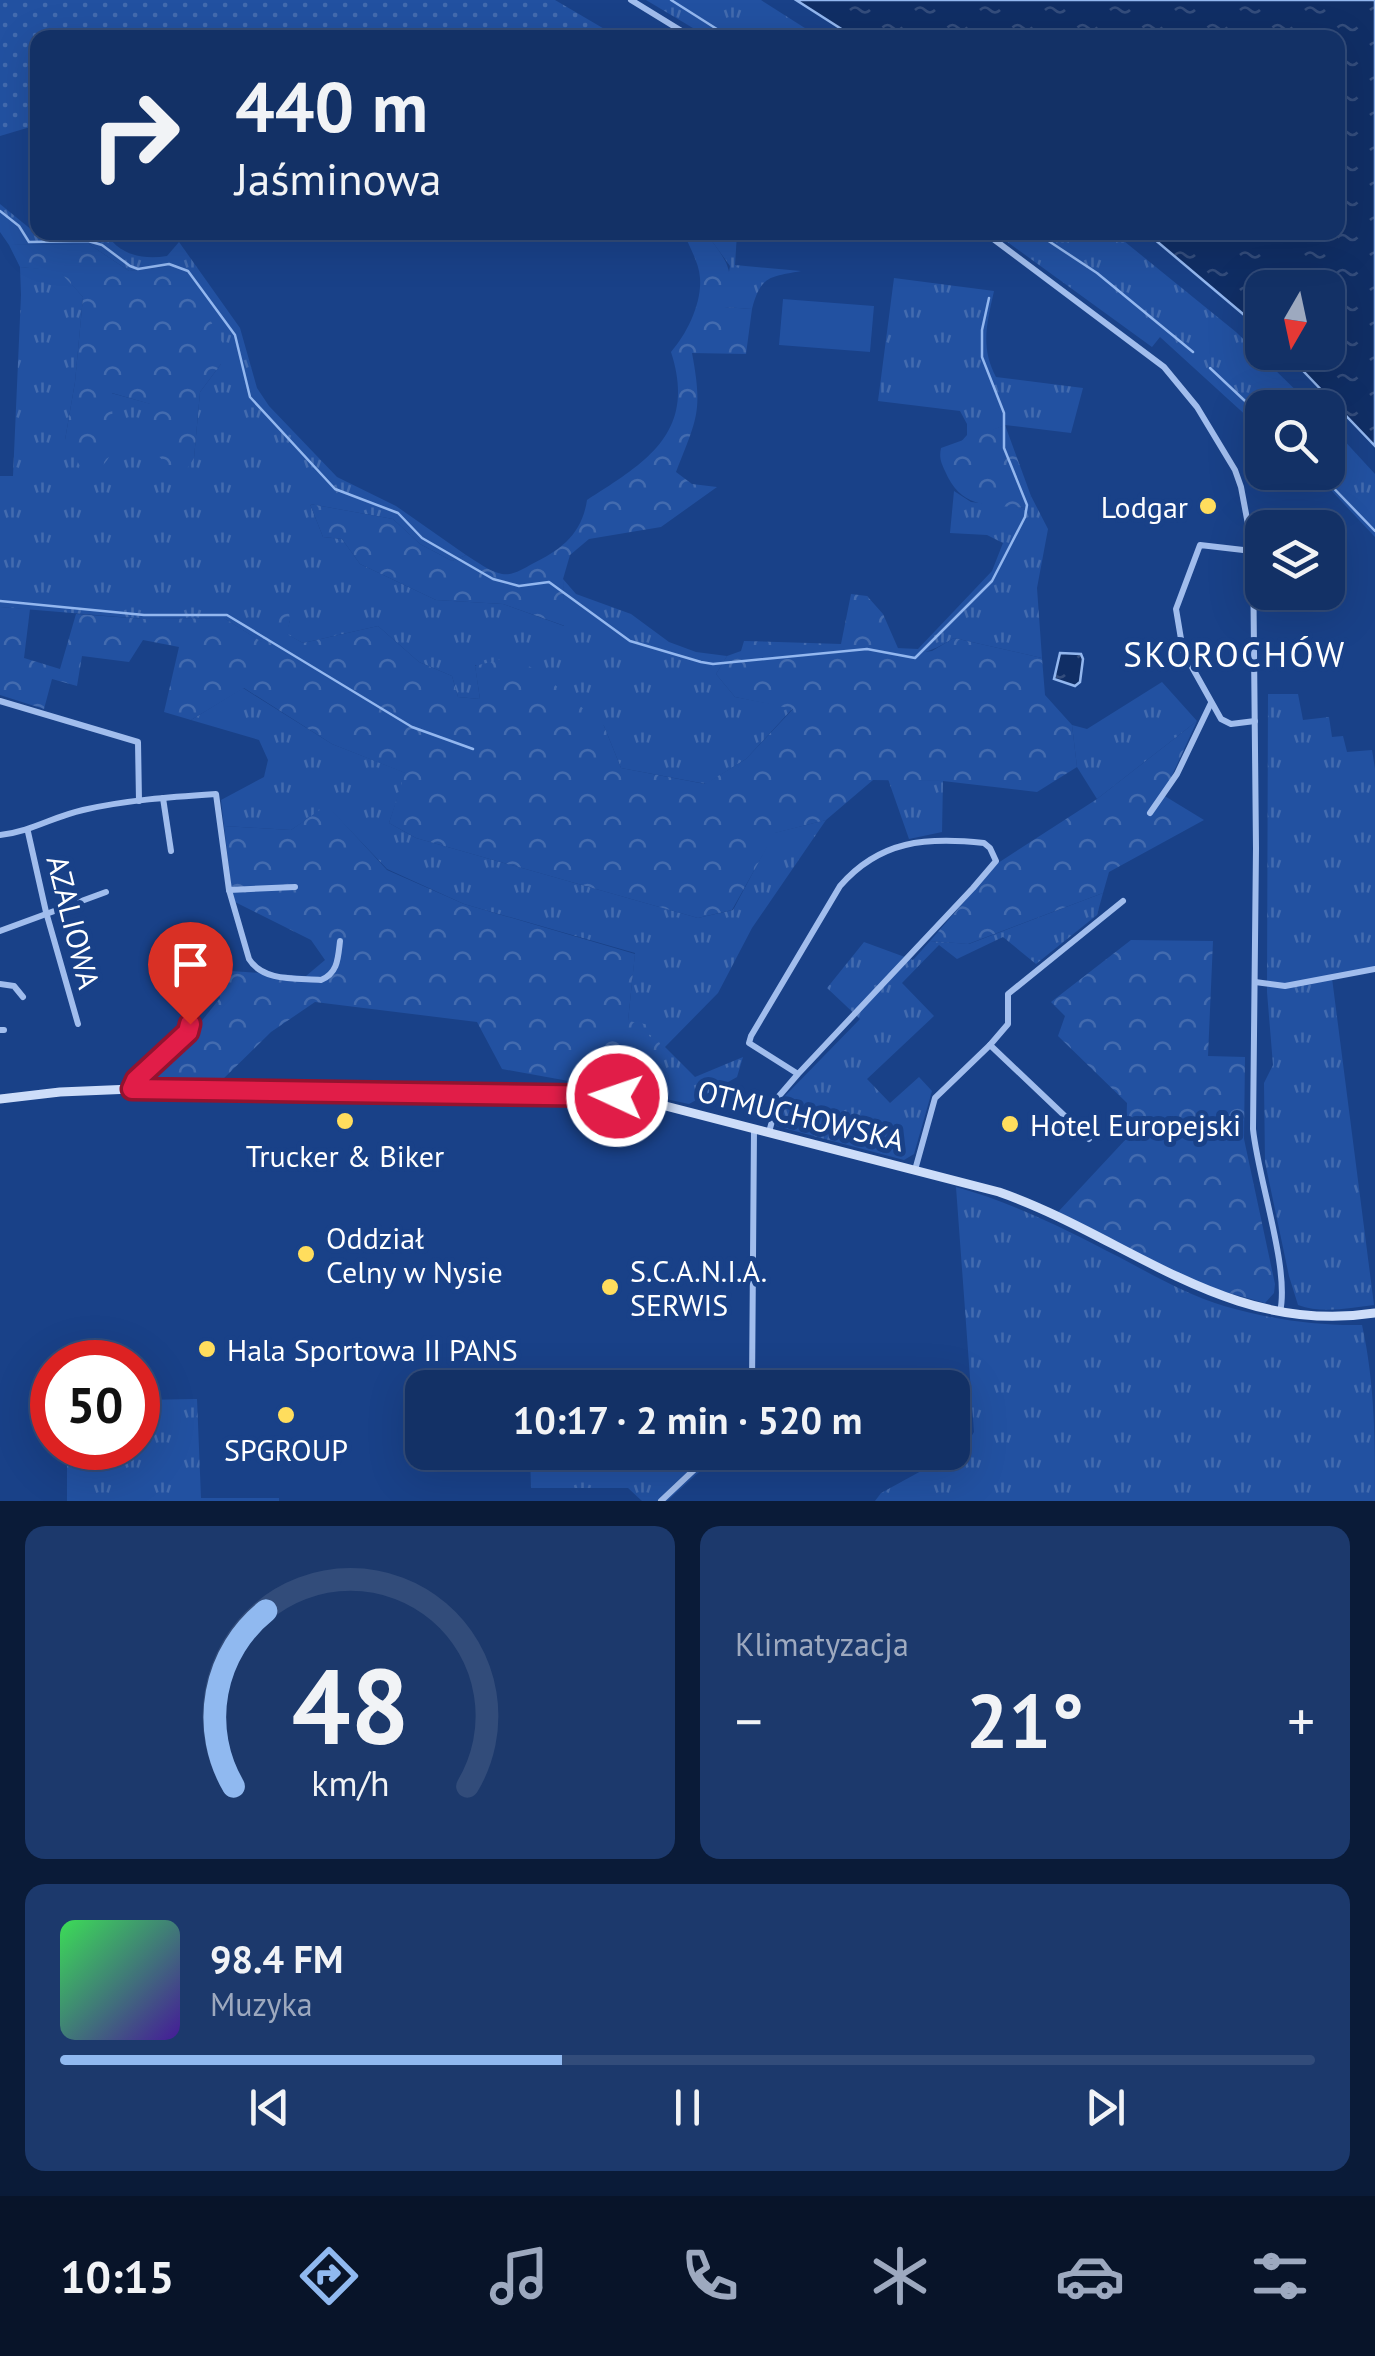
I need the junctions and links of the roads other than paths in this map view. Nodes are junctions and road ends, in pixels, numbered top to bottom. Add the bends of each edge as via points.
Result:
1 (630, 0) edge
2 (680, 30) edge
3 (995, 240) edge
4 (1247, 510) edge
5 (1245, 550) edge
6 (1254, 610) edge
7 (0, 701) edge
8 (1211, 703) junction
9 (1255, 721) junction
10 (163, 798) junction
11 (139, 800) junction
12 (1150, 813) dead end
13 (28, 832) junction
14 (0, 834) edge
15 (171, 851) dead end
16 (296, 887) dead end
17 (229, 890) junction
18 (106, 892) dead end
19 (1123, 901) dead end
20 (46, 912) junction
21 (0, 931) edge
22 (340, 941) dead end
23 (1375, 969) edge
24 (1255, 982) junction
25 (0, 984) edge
26 (182, 986) dead end
27 (23, 998) dead end
28 (78, 1024) dead end
29 (990, 1046) junction
30 (798, 1074) junction
31 (132, 1089) junction
32 (0, 1099) edge
33 (754, 1128) junction
34 (769, 1132) junction
35 (1089, 1139) dead end
36 (915, 1170) junction
37 (1280, 1312) junction
38 (1375, 1313) edge
39 (752, 1370) edge
40 (694, 1470) edge
41 (660, 1501) edge

1 - 2 street
3 - 4 street via 1178,381 1235,470
5 - 8 street via 1200,544 1178,600 1183,651
6 - 9 street
7 - 11 street via 138,742
8 - 9 street via 1226,723
8 - 12 street
9 - 24 street
10 - 11 street
10 - 15 street
10 - 17 street via 216,794
11 - 13 street via 80,810
13 - 14 street
13 - 20 street, AZALIOWA
16 - 17 street
17 - 22 street via 249,959 266,974 330,976
18 - 20 street
19 - 29 street via 1008,994 1008,1024
20 - 21 street
20 - 28 street, AZALIOWA
23 - 24 street via 1286,986
24 - 37 street via 1256,1160 1281,1279
25 - 27 street via 14,986
26 - 31 street via 188,1032
29 - 35 street
29 - 36 street via 934,1098
30 - 30 street via 996,862 984,843 923,840 872,858 840,886 750,1044
30 - 34 street via 779,1096
31 - 32 main road, OTMUCHOWSKA
31 - 33 main road, OTMUCHOWSKA via 602,1095
33 - 34 main road, OTMUCHOWSKA
33 - 39 street
34 - 36 main road, OTMUCHOWSKA
36 - 37 main road, OTMUCHOWSKA via 1014,1198 1194,1287
37 - 38 main road, OTMUCHOWSKA
40 - 41 street

